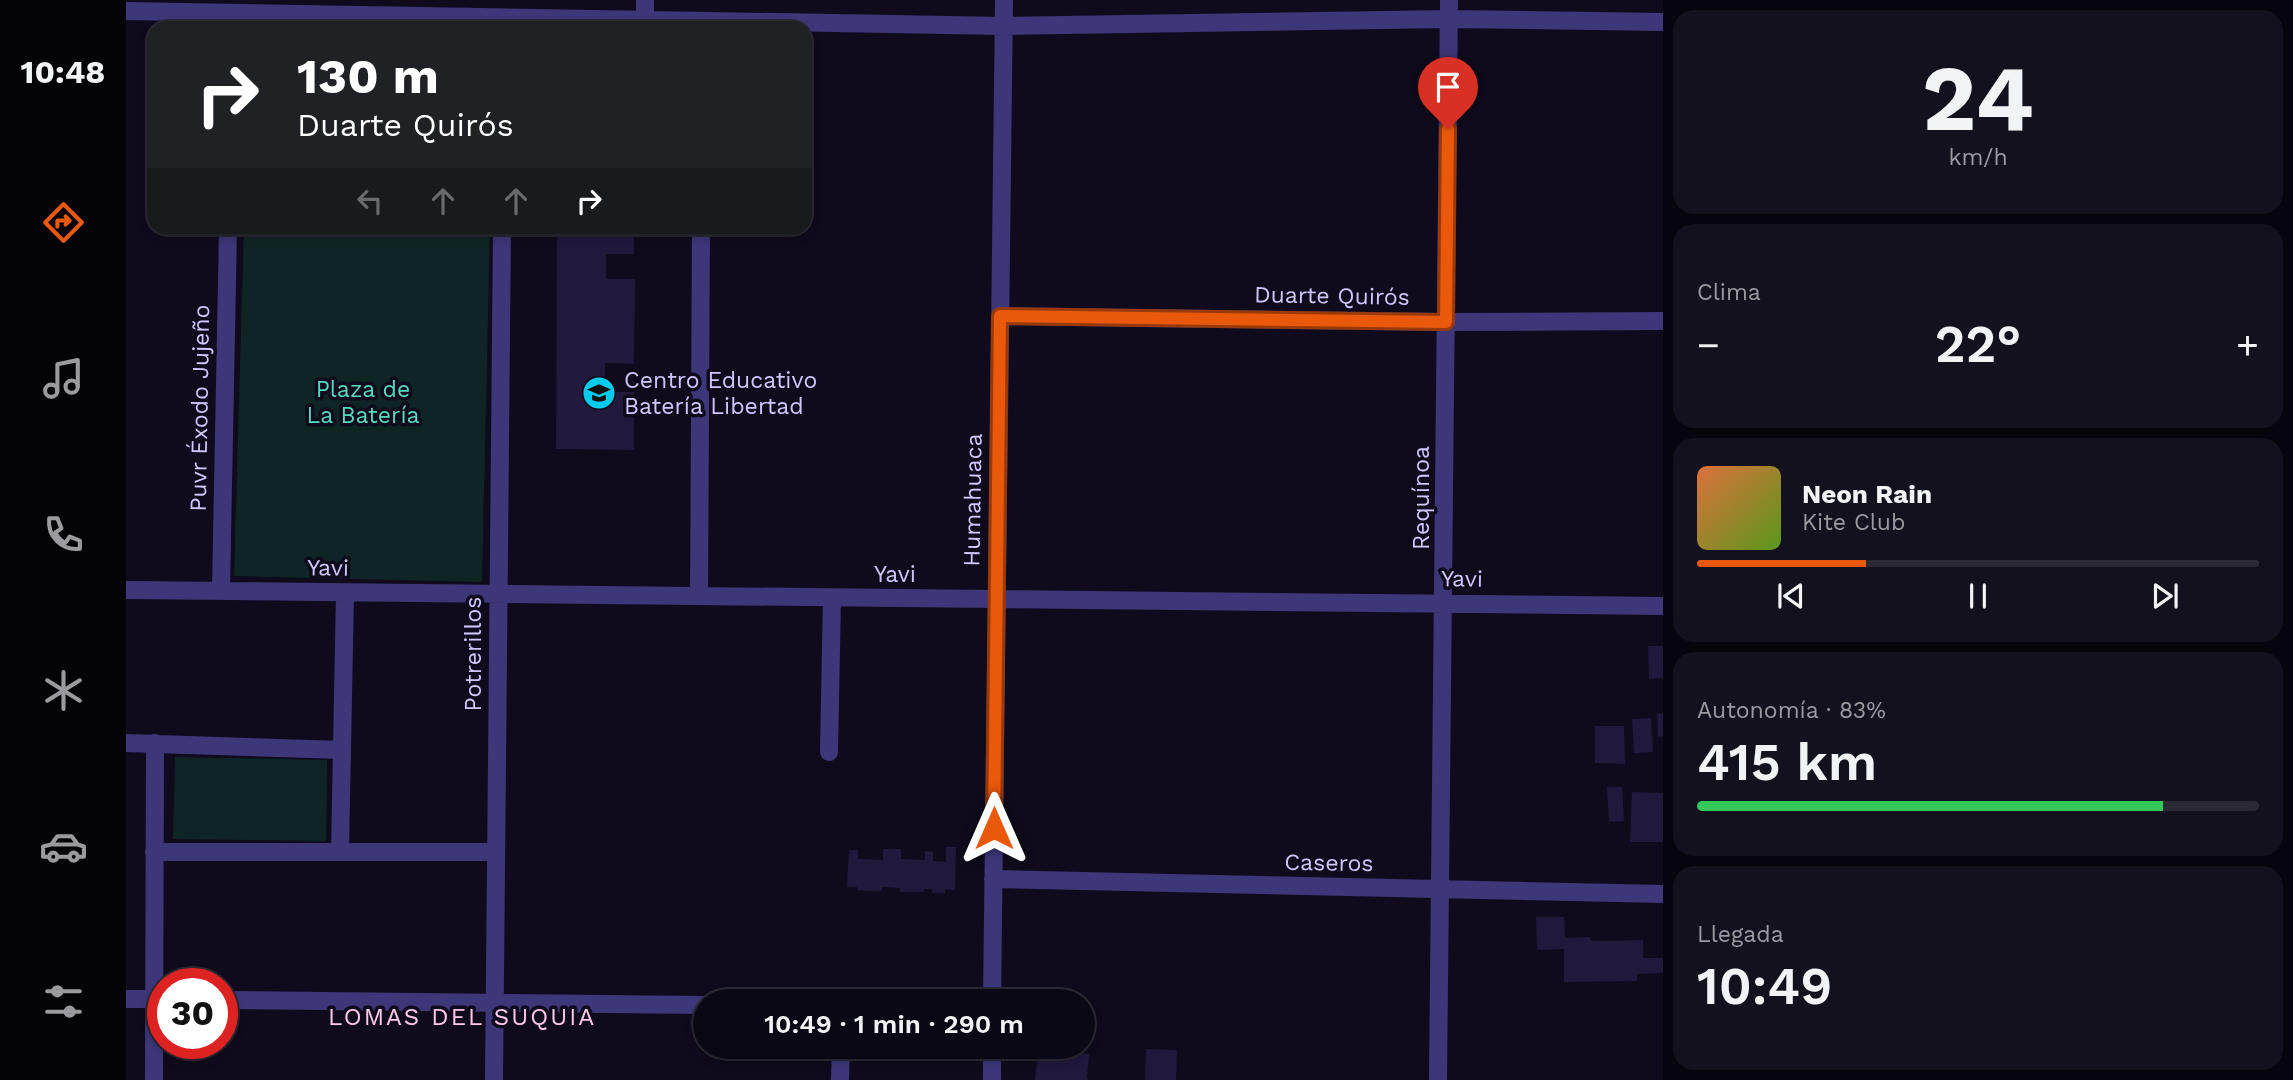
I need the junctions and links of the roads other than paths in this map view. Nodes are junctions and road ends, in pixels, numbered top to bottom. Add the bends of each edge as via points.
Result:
1 (645, 0) edge
2 (1004, 0) edge
3 (1449, 0) edge
4 (391, 8) edge
5 (126, 11) edge
6 (1449, 19) junction
7 (645, 20) junction
8 (232, 21) edge
9 (490, 21) edge
10 (598, 21) edge
11 (659, 21) edge
12 (1663, 22) edge
13 (812, 25) edge
14 (1004, 26) junction
15 (228, 235) edge
16 (502, 235) edge
17 (701, 235) edge
18 (1000, 316) junction
19 (1663, 321) edge
20 (1446, 322) junction
21 (126, 590) edge
22 (221, 590) junction
23 (345, 593) junction
24 (498, 595) junction
25 (699, 596) junction
26 (832, 598) junction
27 (996, 599) junction
28 (1446, 604) junction
29 (1663, 606) edge
30 (126, 743) edge
31 (155, 743) junction
32 (342, 750) junction
33 (829, 752) dead end
34 (155, 852) junction
35 (340, 852) junction
36 (496, 852) junction
37 (993, 879) junction
38 (1441, 890) junction
39 (1663, 894) edge
40 (157, 968) edge
41 (992, 989) edge
42 (126, 999) edge
43 (147, 999) edge
44 (238, 1000) edge
45 (496, 1003) junction
46 (693, 1006) edge
47 (155, 1059) edge
48 (841, 1059) edge
49 (992, 1059) edge
50 (154, 1080) edge
51 (494, 1080) edge
52 (840, 1080) edge
53 (992, 1080) edge
54 (1438, 1080) edge

1 - 7 street
2 - 14 street, Humahuaca
3 - 6 street, Requínoa
4 - 8 street
4 - 9 street
5 - 8 street
6 - 12 street
6 - 14 street
6 - 20 street, Requínoa
7 - 10 street
7 - 11 street
13 - 14 street
14 - 18 street, Humahuaca
15 - 22 street, Puvr Éxodo Jujeño
16 - 24 street, Potrerillos
17 - 25 street
18 - 20 street, Duarte Quirós
18 - 27 street, Humahuaca
19 - 20 street, Duarte Quirós
20 - 28 street, Requínoa
21 - 22 street, Yavi
22 - 23 street, Yavi
23 - 24 street, Yavi
23 - 32 street
24 - 25 street, Yavi
24 - 36 street, Potrerillos
25 - 26 street, Yavi
26 - 27 street, Yavi
26 - 33 street
27 - 28 street, Yavi
27 - 37 street, Humahuaca
28 - 29 street, Yavi
28 - 38 street, Requínoa
30 - 31 street
31 - 32 street
31 - 34 street
32 - 35 street
34 - 35 street
34 - 40 street
35 - 36 street
36 - 45 street, Potrerillos
37 - 38 street, Caseros
37 - 41 street, Humahuaca
38 - 39 street, Caseros
38 - 54 street, Requínoa
42 - 43 street
44 - 45 street
45 - 46 street
45 - 51 street, Potrerillos
47 - 50 street
48 - 52 street
49 - 53 street

